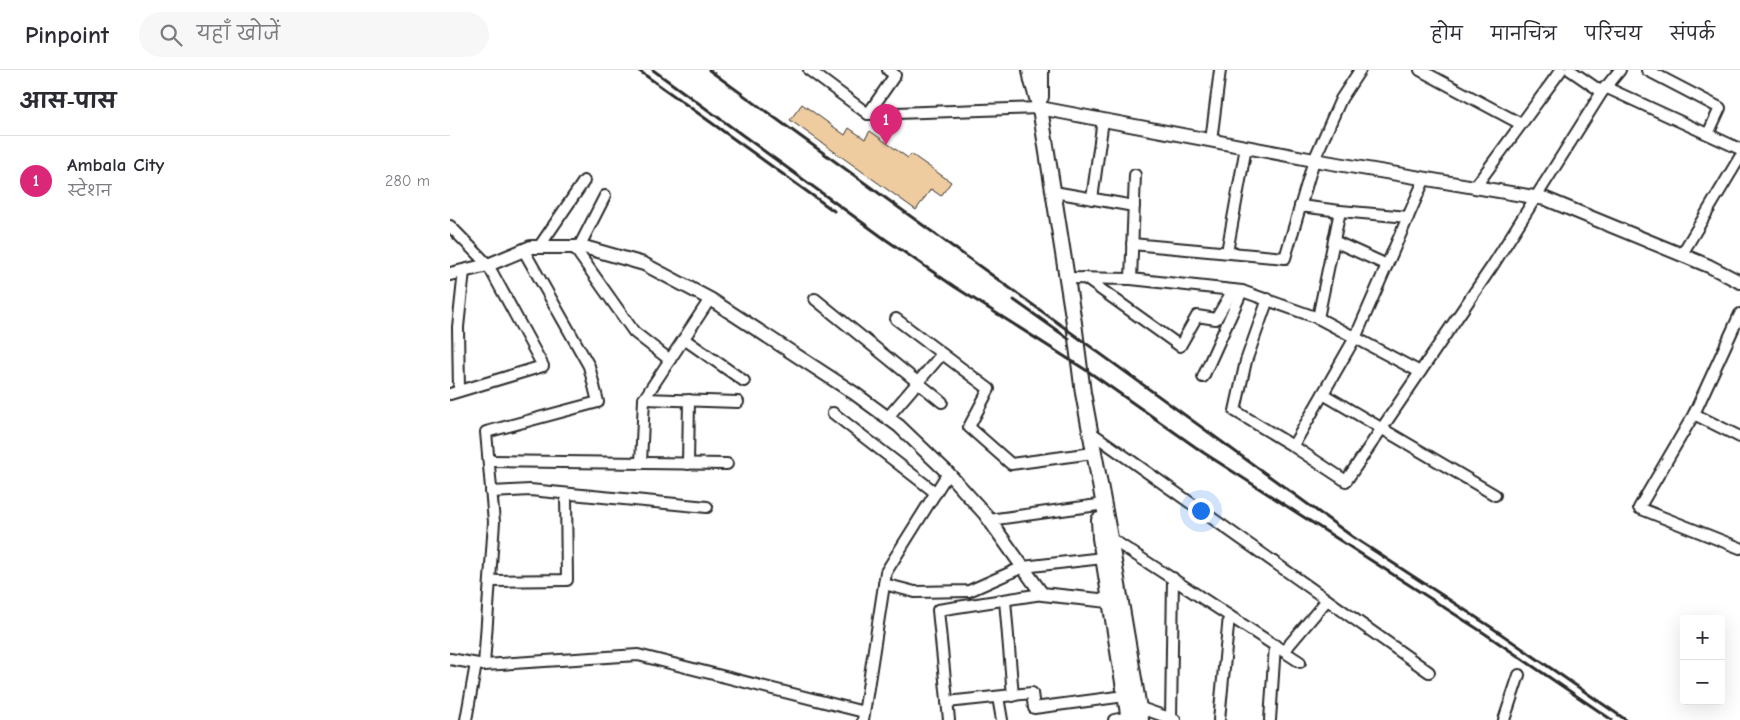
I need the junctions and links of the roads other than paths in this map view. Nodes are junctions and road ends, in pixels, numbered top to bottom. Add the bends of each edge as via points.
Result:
1 (809, 70) edge
2 (888, 70) edge
3 (1030, 70) edge
4 (1041, 70) edge
5 (1220, 70) edge
6 (1360, 70) edge
7 (1420, 70) edge
8 (1561, 70) edge
9 (1570, 70) edge
10 (1620, 70) edge
11 (1647, 70) edge
12 (1604, 89) junction
13 (1040, 108) junction
14 (868, 114) junction
15 (1103, 120) junction
16 (1521, 124) junction
17 (1708, 134) junction
18 (1211, 140) junction
19 (1246, 147) junction
20 (1740, 149) edge
21 (1740, 157) edge
22 (1314, 160) junction
23 (1135, 175) dead end
24 (1424, 178) junction
25 (584, 181) dead end
26 (1475, 187) junction
27 (1054, 192) junction
28 (605, 196) dead end
29 (1535, 198) junction
30 (1092, 199) junction
31 (1134, 206) junction
32 (1300, 206) junction
33 (1340, 211) junction
34 (1408, 217) junction
35 (450, 226) edge
36 (1334, 241) junction
37 (1132, 244) junction
38 (540, 247) junction
39 (576, 247) junction
40 (524, 251) junction
41 (1227, 252) junction
42 (1682, 254) junction
43 (488, 265) junction
44 (1387, 265) junction
45 (464, 271) junction
46 (450, 274) edge
47 (1067, 278) junction
48 (1085, 278) junction
49 (1131, 279) junction
50 (1740, 282) edge
51 (1237, 290) junction
52 (710, 299) junction
53 (815, 299) dead end
54 (1268, 299) junction
55 (1740, 314) edge
56 (1318, 318) junction
57 (896, 319) dead end
58 (1356, 336) junction
59 (684, 339) junction
60 (942, 354) junction
61 (670, 360) junction
62 (1420, 372) junction
63 (1203, 377) dead end
64 (744, 381) dead end
65 (918, 382) junction
66 (454, 393) edge
67 (1323, 394) junction
68 (644, 398) junction
69 (689, 400) junction
70 (738, 402) dead end
71 (942, 402) dead end
72 (833, 413) dead end
73 (1694, 414) junction
74 (888, 417) junction
75 (1382, 428) junction
76 (1090, 431) junction
77 (1740, 437) edge
78 (1293, 446) junction
79 (1094, 456) junction
80 (489, 461) junction
81 (641, 463) junction
82 (688, 464) junction
83 (727, 464) dead end
84 (948, 473) junction
85 (491, 492) junction
86 (936, 493) junction
87 (566, 494) junction
88 (1495, 494) dead end
89 (1098, 505) junction
90 (707, 507) dead end
91 (989, 520) junction
92 (1110, 538) junction
93 (1740, 548) edge
94 (1103, 558) junction
95 (1023, 567) junction
96 (1172, 578) junction
97 (490, 581) junction
98 (884, 584) junction
99 (1042, 594) junction
100 (1005, 600) junction
101 (1328, 600) junction
102 (1116, 602) junction
103 (1229, 616) junction
104 (1275, 645) junction
105 (1284, 651) junction
106 (450, 659) edge
107 (1300, 662) dead end
108 (480, 665) junction
109 (1429, 672) dead end
110 (1519, 675) dead end
111 (1013, 696) junction
112 (1125, 696) junction
113 (998, 697) junction
114 (947, 702) junction
115 (863, 716) edge
116 (1134, 716) edge
117 (1173, 719) edge
118 (466, 720) edge
119 (949, 720) edge
120 (1002, 720) edge
121 (1114, 720) edge
122 (1219, 720) edge
123 (1270, 720) edge
124 (1504, 720) edge

1 - 14 street
2 - 14 street via 894,74
3 - 13 main road
4 - 13 main road
5 - 18 street
6 - 22 street via 1341,99
7 - 16 street
8 - 16 street
9 - 12 street
10 - 12 street
11 - 17 street via 1720,108
12 - 17 street
12 - 29 street
13 - 14 street
13 - 15 street
13 - 27 main road
15 - 18 street
15 - 30 street
16 - 26 street
17 - 20 street
18 - 19 street
19 - 22 street
19 - 41 street
21 - 42 street
22 - 24 street
22 - 32 street
23 - 31 street
24 - 26 street
24 - 34 street
25 - 38 street
26 - 29 street
27 - 30 street
27 - 47 main road
28 - 39 street
29 - 42 street via 1546,199
29 - 62 street
30 - 31 street
31 - 37 street
32 - 33 street
32 - 41 street via 1284,258
33 - 34 street
33 - 36 street
34 - 44 street
35 - 43 street
36 - 44 street
36 - 56 street
37 - 41 street
37 - 49 street
38 - 39 street
38 - 40 street
39 - 52 street via 644,264
39 - 61 street via 634,332
40 - 43 street
40 - 80 street via 589,366 598,402 486,432
42 - 50 street
43 - 45 street
43 - 66 street via 543,366
44 - 58 street
45 - 46 street
45 - 66 street
47 - 48 street
47 - 76 main road
48 - 49 street
48 - 51 street via 1180,346 1197,316 1216,319
49 - 51 street
51 - 54 street
51 - 63 street
52 - 59 street
52 - 74 street
53 - 65 street
54 - 56 street
54 - 78 street via 1246,361 1235,411
55 - 73 street
56 - 58 street
57 - 60 street
58 - 62 street
58 - 67 street
59 - 61 street
59 - 64 street
60 - 65 street
60 - 79 street via 989,389 969,427 1011,464
61 - 68 street
62 - 75 street
65 - 71 street
65 - 74 street
67 - 75 street
67 - 78 street
68 - 69 street
68 - 81 street
69 - 70 street
69 - 82 street
72 - 86 street
73 - 77 street
73 - 93 street via 1639,508
74 - 84 street
75 - 78 street via 1346,481
75 - 88 street
76 - 79 main road
76 - 101 street
79 - 89 main road
79 - 92 main road
80 - 81 street
80 - 85 street
81 - 82 street
82 - 83 street
84 - 86 street
84 - 91 street
85 - 87 street via 530,490
85 - 97 street via 494,522
86 - 98 street via 886,572
87 - 90 street
87 - 97 street via 567,580
89 - 91 street
89 - 94 main road
91 - 95 street
92 - 96 street
92 - 102 main road
94 - 95 street
94 - 102 main road
95 - 98 street via 969,591 916,592
95 - 99 street
96 - 103 street
96 - 117 street
97 - 108 street
98 - 115 street
99 - 100 street
99 - 102 street
100 - 111 street
100 - 114 street via 938,610
101 - 105 street
101 - 109 street
102 - 112 main road
102 - 116 main road
103 - 104 street
103 - 122 street
104 - 105 street
104 - 123 street
105 - 107 street
106 - 108 street
108 - 115 street via 638,655
108 - 118 street
110 - 124 street
111 - 112 street via 1032,694 1034,708
111 - 113 street
112 - 116 main road
113 - 114 street
113 - 120 street
114 - 119 street
116 - 117 street
116 - 121 street

